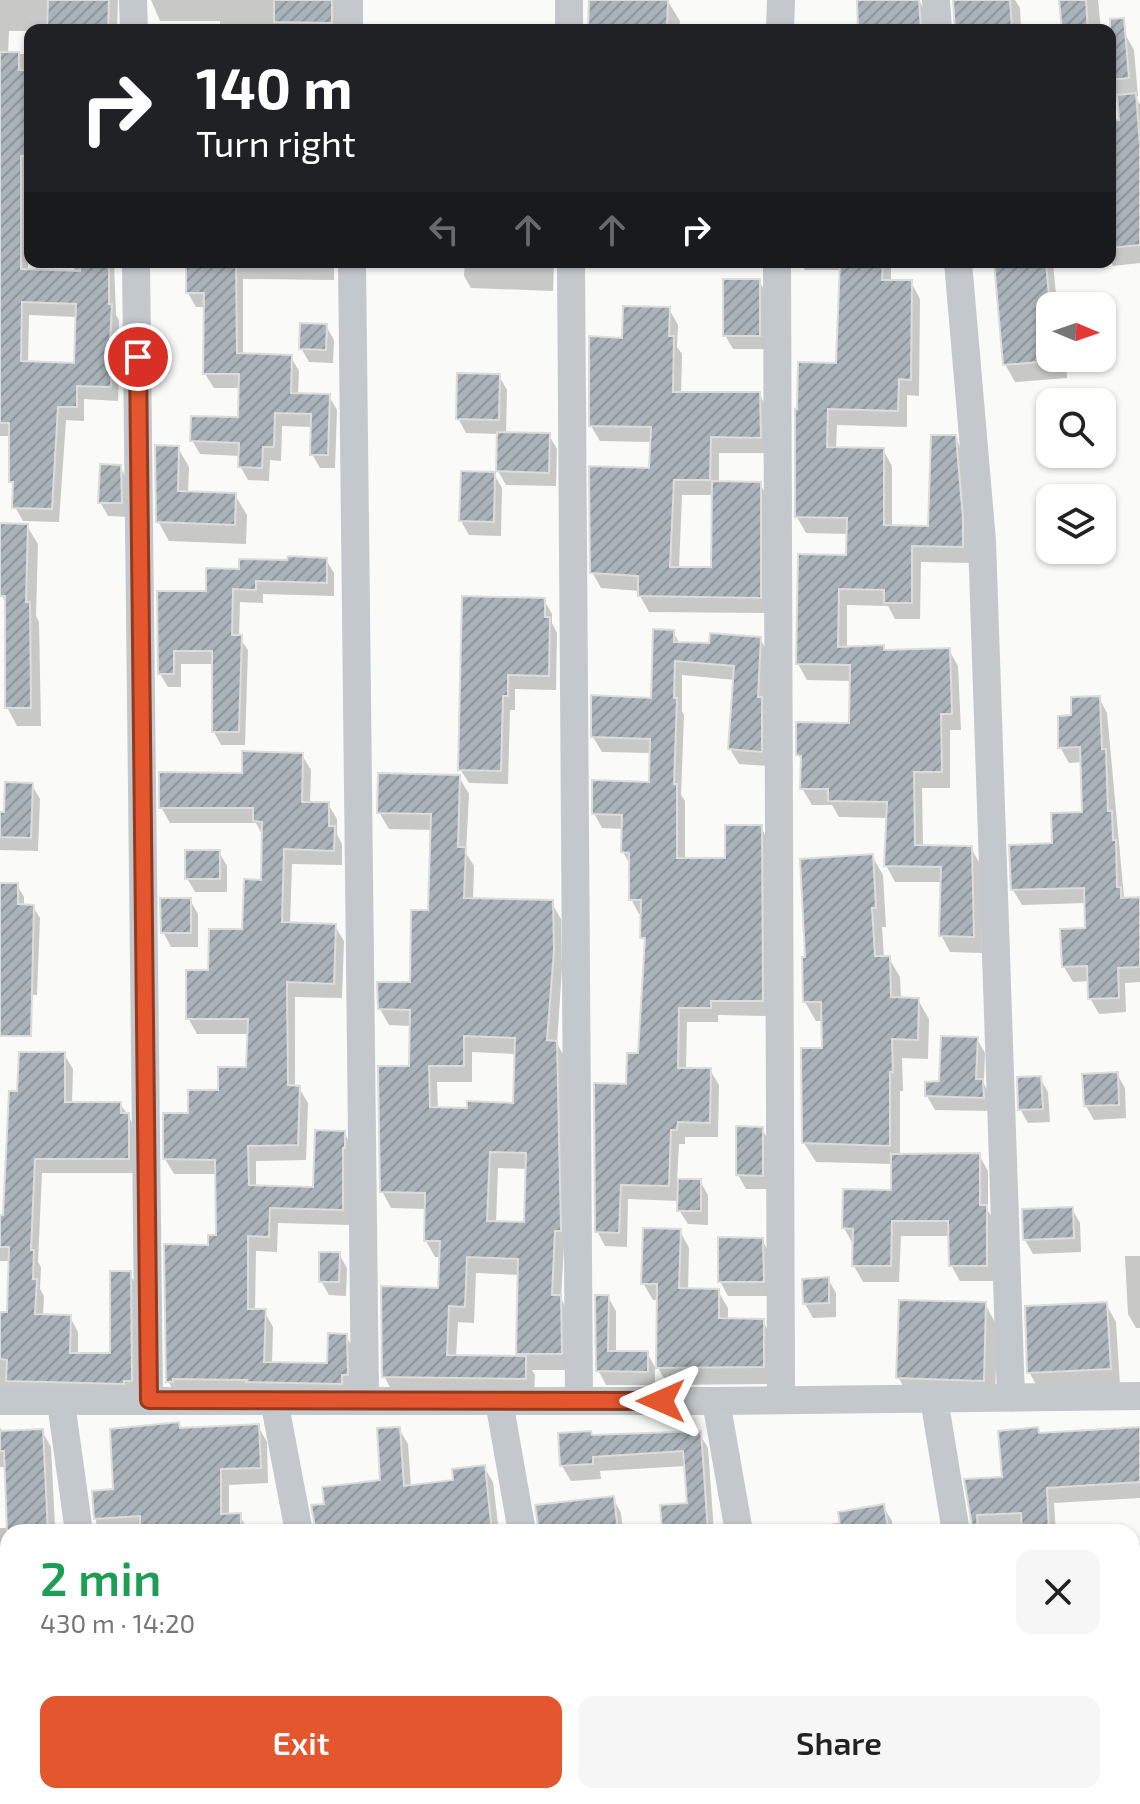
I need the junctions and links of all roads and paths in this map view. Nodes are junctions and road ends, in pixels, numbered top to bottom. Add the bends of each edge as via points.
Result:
1 (133, 0) edge
2 (349, 0) edge
3 (569, 0) edge
4 (781, 0) edge
5 (936, 0) edge
6 (134, 24) edge
7 (349, 24) edge
8 (569, 24) edge
9 (780, 24) edge
10 (938, 24) edge
11 (136, 268) edge
12 (352, 268) edge
13 (571, 268) edge
14 (777, 268) edge
15 (959, 268) edge
16 (1140, 1396) edge
17 (1011, 1398) junction
18 (781, 1399) junction
19 (934, 1399) junction
20 (149, 1400) junction
21 (274, 1400) junction
22 (365, 1400) junction
23 (0, 1401) edge
24 (499, 1401) junction
25 (579, 1401) junction
26 (716, 1401) junction
27 (61, 1403) junction
28 (78, 1524) edge
29 (297, 1524) edge
30 (521, 1524) edge
31 (738, 1524) edge
32 (955, 1524) edge

1 - 6 street
2 - 7 street
3 - 8 street
4 - 9 street
5 - 10 street
11 - 20 street
12 - 22 street
13 - 25 street
14 - 18 street
15 - 17 street via 982,541
16 - 17 street
17 - 19 street
18 - 19 street
18 - 26 street
19 - 32 street
20 - 21 street
20 - 27 street
21 - 22 street
21 - 29 street
22 - 24 street
23 - 27 street
24 - 25 street
24 - 30 street
25 - 26 street
26 - 31 street
27 - 28 street

